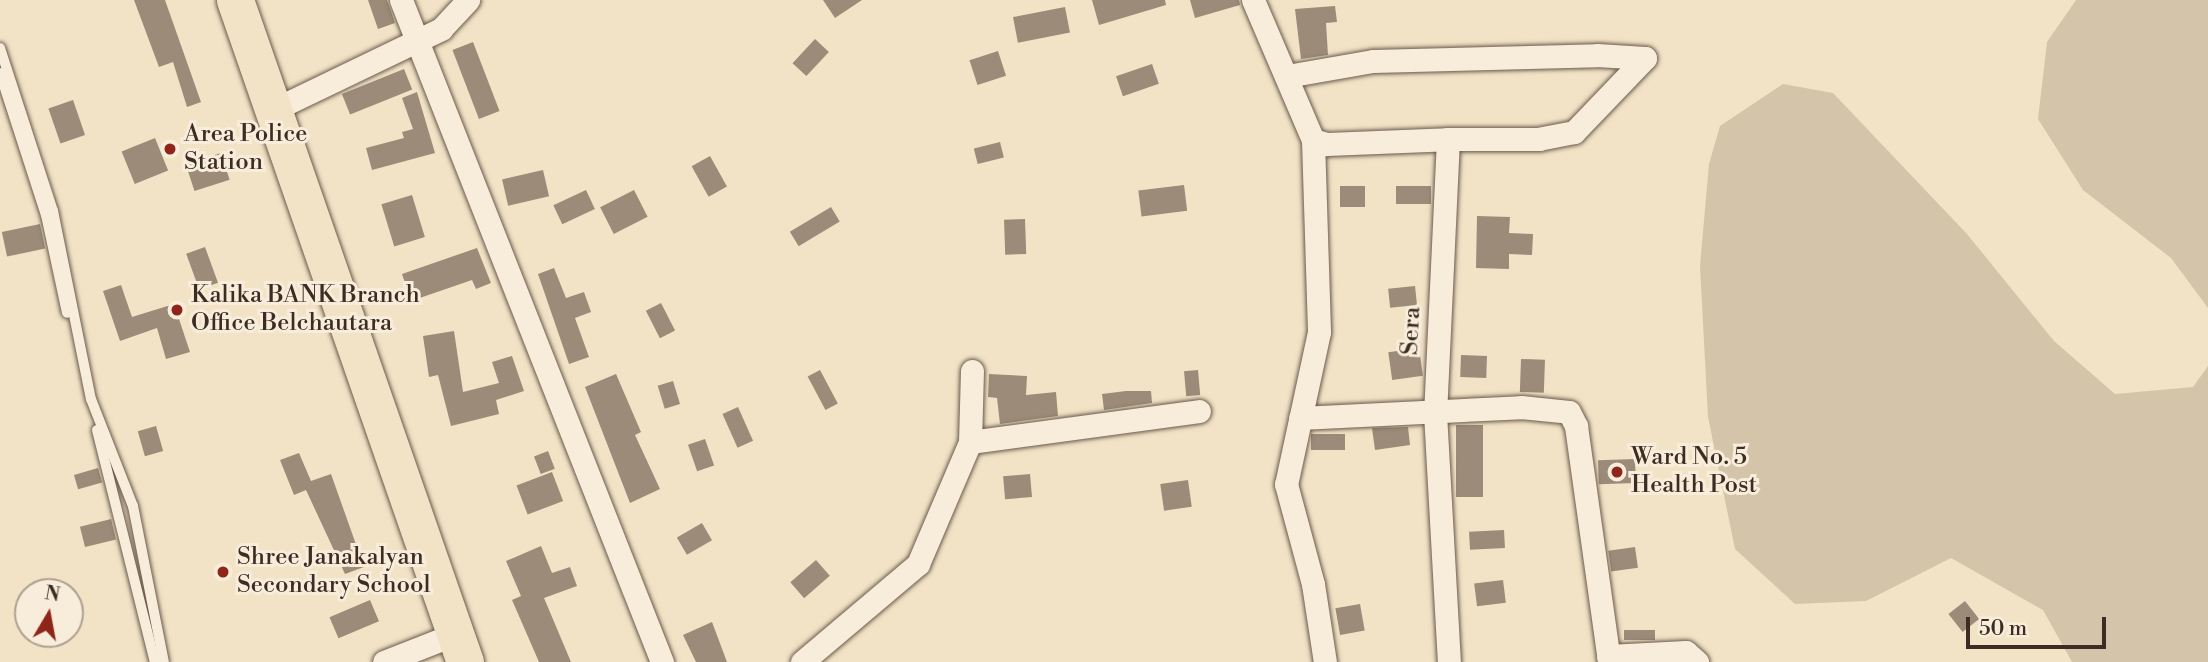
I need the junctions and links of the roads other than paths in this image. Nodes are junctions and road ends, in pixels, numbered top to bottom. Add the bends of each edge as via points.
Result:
1 (235, 0) edge
2 (401, 0) edge
3 (468, 0) edge
4 (1253, 0) edge
5 (415, 39) junction
6 (0, 48) edge
7 (0, 73) edge
8 (1287, 75) junction
9 (273, 110) junction
10 (1448, 139) junction
11 (1312, 140) junction
12 (972, 371) dead end
13 (1199, 411) dead end
14 (1435, 413) junction
15 (1300, 418) junction
16 (970, 442) junction
17 (460, 648) edge
18 (1608, 659) edge
19 (155, 662) edge
20 (164, 662) edge
21 (384, 662) edge
22 (662, 662) edge
23 (802, 662) edge
24 (1325, 662) edge
25 (1449, 662) edge
26 (1697, 662) edge

1 - 9 highway
2 - 5 street
3 - 5 street via 441,29
4 - 8 street
5 - 9 street
5 - 22 street
6 - 20 lane via 52,211 91,399 133,506
7 - 19 lane via 46,215 54,264
8 - 10 street via 1373,61 1597,54 1645,58 1574,132 1539,139
8 - 11 street
9 - 17 highway
10 - 11 street via 1326,144
10 - 14 street, Sera
11 - 15 street via 1319,332
12 - 16 street
13 - 16 street
14 - 15 street
14 - 18 street via 1521,407 1569,412 1576,426
14 - 25 street, Sera
15 - 24 street via 1286,484 1313,584
16 - 23 street via 918,564
17 - 21 street
18 - 26 street via 1686,652

